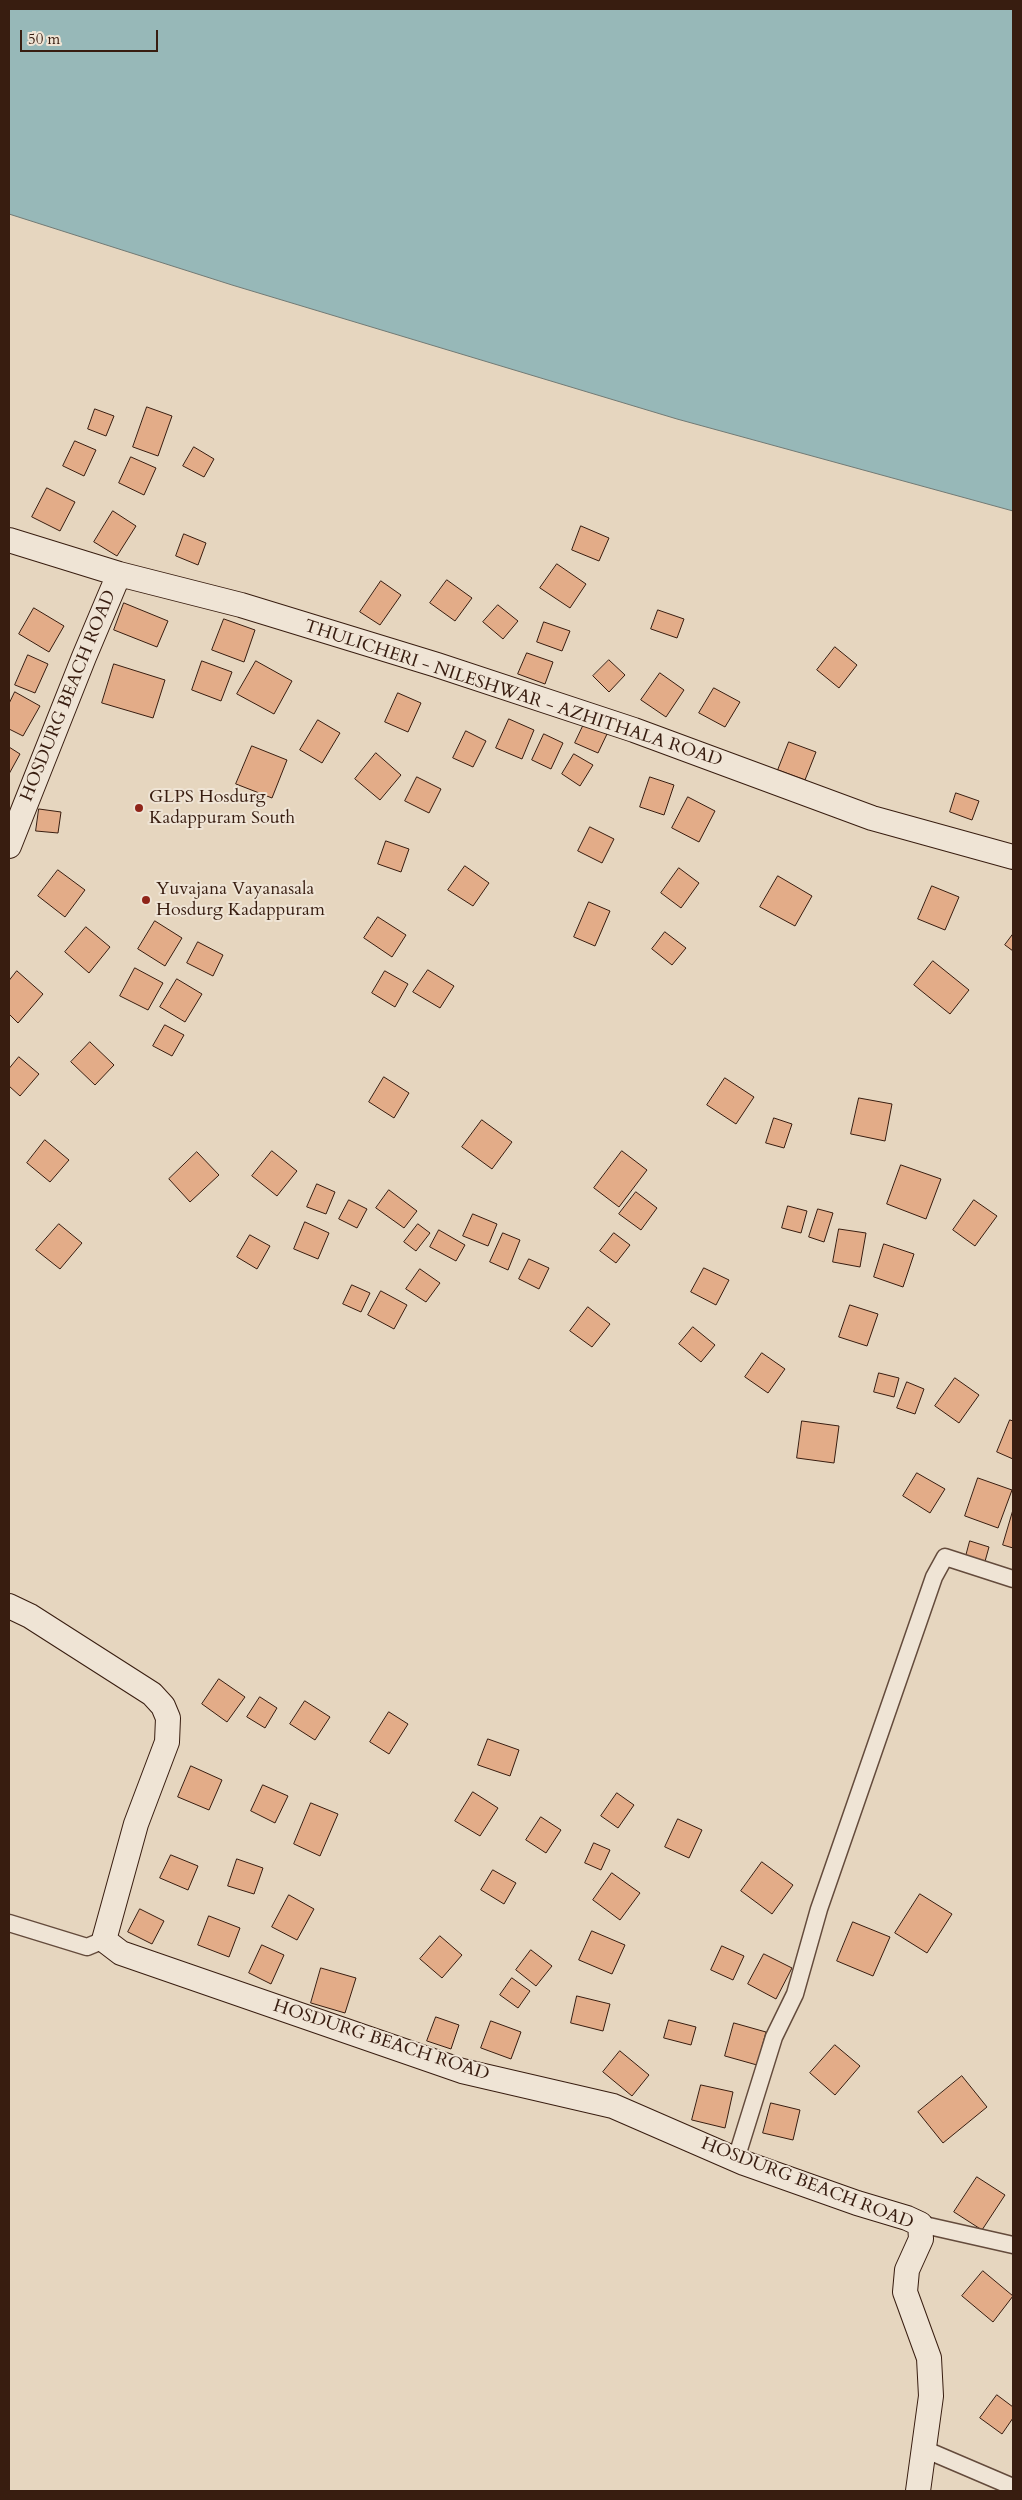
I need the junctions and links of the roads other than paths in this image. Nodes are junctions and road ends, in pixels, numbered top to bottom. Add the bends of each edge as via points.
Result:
1 (9, 540) edge
2 (120, 574) junction
3 (9, 846) edge
4 (1013, 857) edge
5 (1013, 1579) edge
6 (9, 1606) edge
7 (9, 1923) edge
8 (104, 1940) junction
9 (736, 2159) junction
10 (920, 2224) junction
11 (1013, 2246) edge
12 (924, 2450) junction
13 (1013, 2487) edge
14 (918, 2491) edge

1 - 2 street, THULICHERI - NILESHWAR - AZHITHALA ROAD
2 - 3 street, HOSDURG BEACH ROAD
2 - 4 street, THULICHERI - NILESHWAR - AZHITHALA ROAD via 241,605 438,665 634,730 872,818
5 - 9 street via 945,1557 934,1577 822,1900 795,1994 774,2037
6 - 8 street via 152,1694 168,1718 167,1742 136,1824
7 - 8 street via 87,1948
8 - 9 street, HOSDURG BEACH ROAD via 121,1953 462,2072 613,2106
9 - 10 street, HOSDURG BEACH ROAD
10 - 11 street
10 - 12 street, HOSDURG BEACH ROAD via 921,2240 907,2270 905,2292 929,2358 931,2396
12 - 13 street
12 - 14 street, HOSDURG BEACH ROAD

